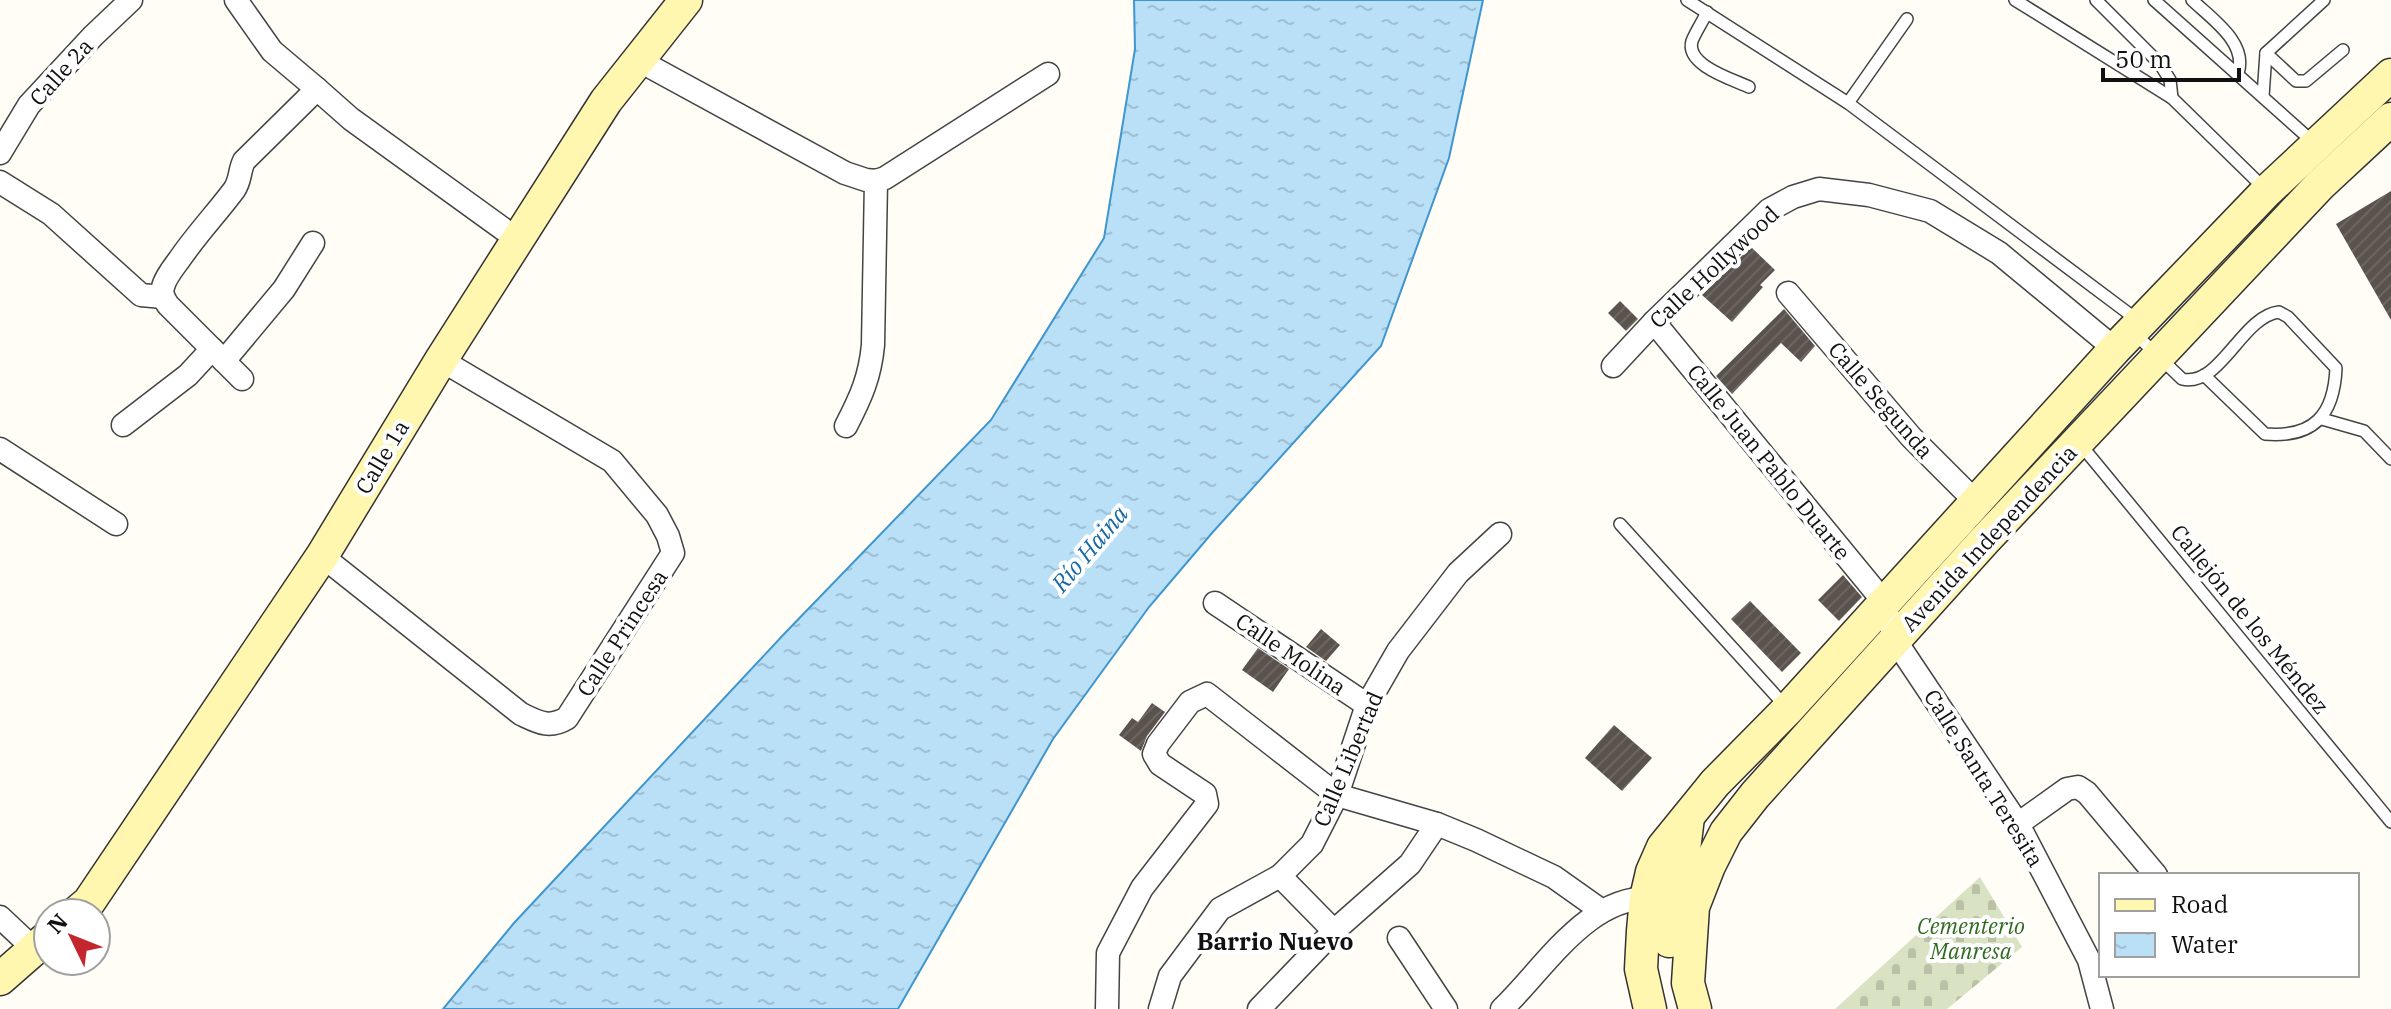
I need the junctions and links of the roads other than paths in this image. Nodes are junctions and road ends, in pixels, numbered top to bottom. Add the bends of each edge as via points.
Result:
1 (131, 0) edge
2 (236, 0) edge
3 (686, 0) edge
4 (1687, 0) edge
5 (2015, 0) edge
6 (2096, 0) edge
7 (2154, 0) edge
8 (2192, 0) edge
9 (2324, 0) edge
10 (1707, 12) junction
11 (1907, 19) dead end
12 (2343, 50) dead end
13 (2266, 53) junction
14 (638, 60) junction
15 (2238, 73) junction
16 (1048, 74) dead end
17 (2391, 75) edge
18 (1749, 87) dead end
19 (317, 89) junction
20 (2263, 96) junction
21 (2172, 98) junction
22 (1848, 103) junction
23 (2391, 119) edge
24 (0, 153) edge
25 (2327, 156) junction
26 (876, 181) junction
27 (0, 182) edge
28 (2280, 203) junction
29 (517, 239) junction
30 (313, 243) dead end
31 (1788, 293) dead end
32 (163, 297) junction
33 (1654, 322) junction
34 (2129, 334) junction
35 (218, 355) junction
36 (2158, 356) junction
37 (441, 360) junction
38 (1613, 366) dead end
39 (2204, 375) junction
40 (242, 379) dead end
41 (2322, 419) junction
42 (123, 425) dead end
43 (846, 426) dead end
44 (2078, 441) junction
45 (0, 449) edge
46 (2391, 459) edge
47 (1977, 503) junction
48 (116, 524) dead end
49 (1620, 524) dead end
50 (1500, 534) dead end
51 (322, 556) junction
52 (1884, 602) junction
53 (1215, 603) dead end
54 (1895, 640) junction
55 (1367, 705) junction
56 (1788, 709) junction
57 (1729, 769) junction
58 (1337, 795) junction
59 (1755, 795) junction
60 (2391, 822) edge
61 (1437, 824) junction
62 (2018, 824) junction
63 (2154, 873) edge
64 (1280, 876) junction
65 (92, 897) edge
66 (1670, 902) junction
67 (1602, 911) junction
68 (0, 917) edge
69 (1334, 931) junction
70 (32, 937) edge
71 (1399, 938) dead end
72 (32, 951) edge
73 (0, 979) edge
74 (1107, 1009) edge
75 (1160, 1009) edge
76 (1259, 1009) edge
77 (1446, 1009) edge
78 (1502, 1009) edge
79 (1650, 1009) edge
80 (1671, 1009) edge
81 (1695, 1009) edge
82 (2102, 1009) edge

1 - 24 street, Calle 2a via 29,105
2 - 19 street via 272,51
3 - 14 street, Calle 1a
4 - 10 lane
5 - 21 lane
6 - 21 lane via 2160,64 2170,80
7 - 15 lane
8 - 15 lane via 2238,50
9 - 13 lane
10 - 18 lane via 1691,43 1692,53 1701,64
10 - 22 lane
11 - 22 lane
12 - 13 lane via 2300,82
13 - 20 lane
14 - 26 street via 845,173
14 - 29 street, Calle 1a
15 - 20 lane
16 - 26 street
17 - 25 street, Avenida Independencia
19 - 29 street
19 - 32 street via 244,161 236,188 169,274
20 - 25 lane
21 - 28 lane
22 - 34 lane
23 - 25 street, Avenida Independencia
25 - 28 street, Avenida Independencia
26 - 43 street via 871,368
27 - 32 street via 51,214 141,295
28 - 34 street, Avenida Independencia
28 - 36 street, Avenida Independencia
29 - 37 street, Calle 1a
30 - 35 street via 284,289
31 - 47 street, Calle Segunda via 1911,437
32 - 35 street
33 - 34 street, Calle Hollywood via 1769,210 1819,189 1930,211
33 - 38 street, Calle Hollywood
33 - 52 street, Calle Juan Pablo Duarte
34 - 36 lane
34 - 47 street, Avenida Independencia
35 - 40 street
35 - 42 street
36 - 39 lane via 2182,379
36 - 44 street, Avenida Independencia
37 - 51 street, Calle 1a
37 - 51 street, Calle Princesa via 612,461 657,515 673,553 567,718 543,725 521,714
39 - 41 lane via 2265,434 2297,431
39 - 41 lane via 2263,315 2279,312 2336,368 2331,402
41 - 46 lane via 2364,431
44 - 54 street, Avenida Independencia
44 - 60 lane, Callejón de los Méndez
45 - 48 street
47 - 52 street, Avenida Independencia
49 - 56 lane
50 - 55 street, Calle Libertad via 1458,573 1398,651
51 - 65 street, Calle 1a
52 - 54 street, Calle Santa Teresita
52 - 56 street, Avenida Independencia
53 - 55 street, Calle Molina
54 - 59 street, Avenida Independencia
54 - 62 street, Calle Santa Teresita
55 - 58 street, Calle Libertad
56 - 57 street, Avenida Independencia
57 - 59 street
57 - 66 street, Avenida Independencia via 1663,847 1652,872
58 - 61 street
58 - 64 street, Calle Libertad via 1312,844
58 - 74 street via 1207,694 1190,702 1154,754 1160,764 1205,794 1207,804 1142,888 1108,953
59 - 66 street, Avenida Independencia via 1726,832 1709,866
61 - 67 street via 1554,877
61 - 69 street via 1410,864
62 - 63 street via 2067,789 2078,787
62 - 82 street, Calle Santa Teresita via 2089,960
64 - 69 street
64 - 75 street, Calle Libertad via 1220,909 1170,976
66 - 67 street via 1622,902
66 - 79 street, Avenida Independencia via 1641,969
66 - 80 street, Avenida Independencia
66 - 81 street, Avenida Independencia
67 - 78 street via 1584,923
68 - 70 street
69 - 76 street
71 - 77 street
72 - 73 street

